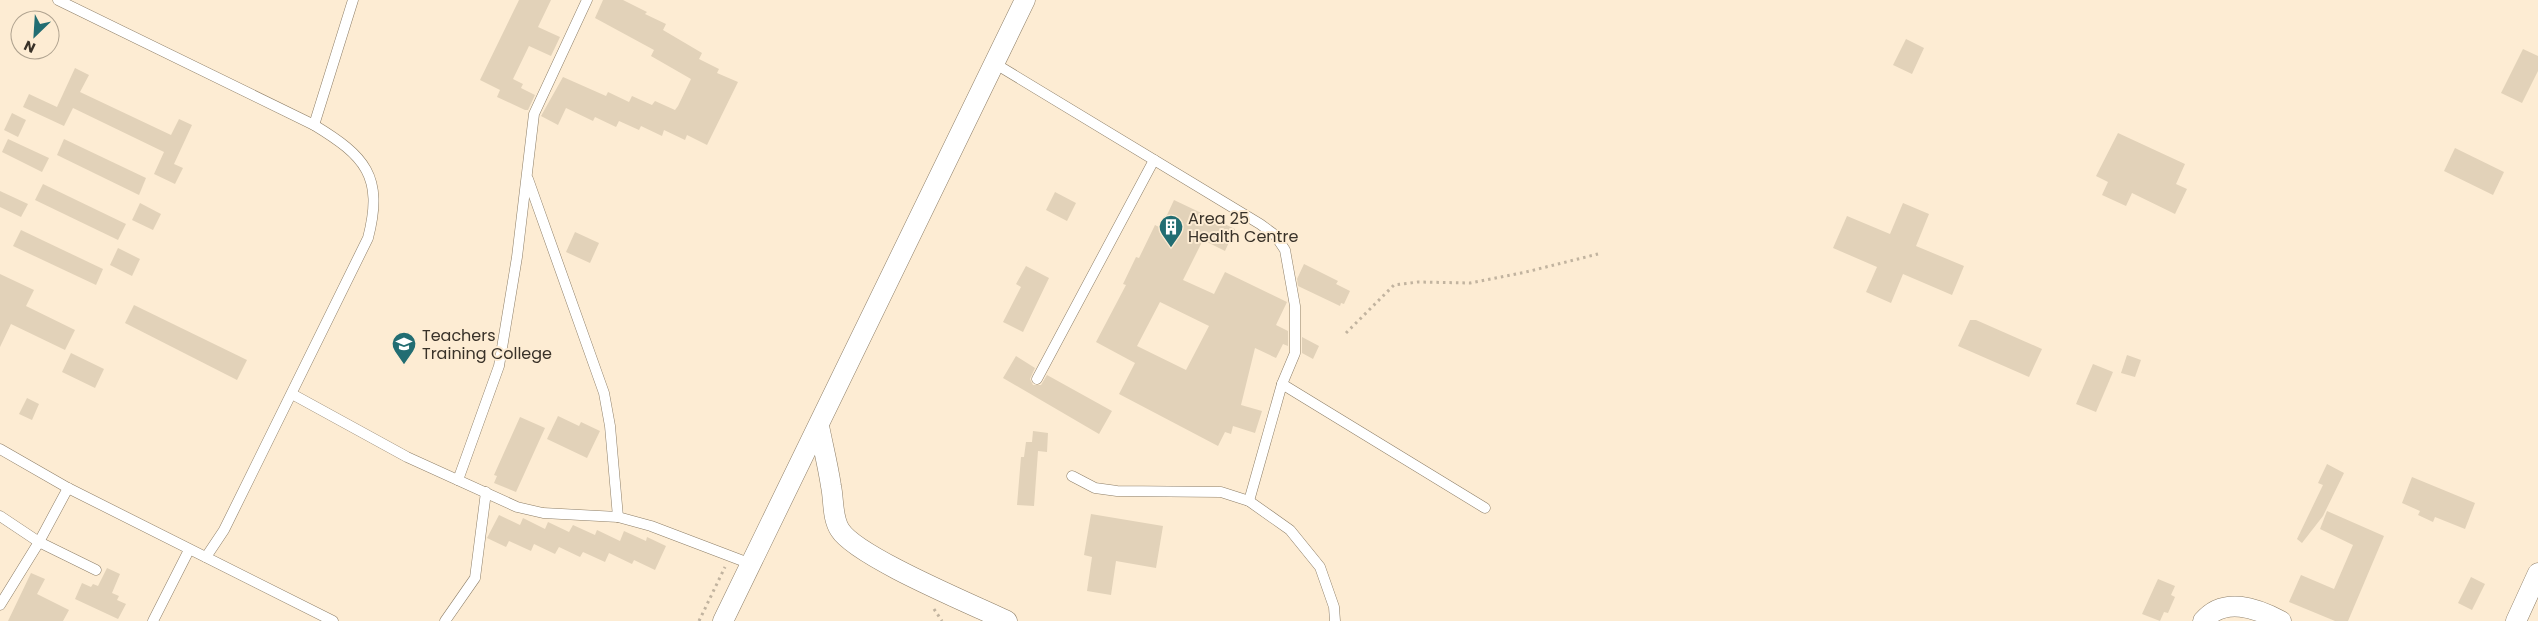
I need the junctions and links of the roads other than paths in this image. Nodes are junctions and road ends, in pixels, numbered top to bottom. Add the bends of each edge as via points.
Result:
1 (58, 0) edge
2 (353, 0) edge
3 (587, 0) edge
4 (1024, 0) edge
5 (994, 63) junction
6 (314, 124) junction
7 (1154, 160) junction
8 (527, 176) junction
9 (1038, 379) dead end
10 (1282, 384) junction
11 (292, 394) junction
12 (819, 426) junction
13 (0, 449) edge
14 (1072, 476) dead end
15 (458, 480) junction
16 (68, 488) junction
17 (486, 492) junction
18 (1248, 501) junction
19 (1485, 508) dead end
20 (0, 516) edge
21 (618, 517) junction
22 (39, 542) junction
23 (189, 550) junction
24 (206, 556) junction
25 (751, 564) junction
26 (96, 570) dead end
27 (2538, 572) edge
28 (0, 605) edge
29 (153, 621) edge
30 (333, 621) edge
31 (445, 621) edge
32 (722, 621) edge
33 (1007, 621) edge
34 (1335, 621) edge
35 (2203, 621) edge
36 (2281, 621) edge
37 (2516, 621) edge

1 - 6 lane
2 - 6 lane
3 - 8 lane via 534,114
4 - 5 street
5 - 7 lane
5 - 12 street
6 - 11 lane via 344,143 362,162 375,196 374,216 368,238
7 - 9 lane
7 - 10 lane via 1260,224 1276,235 1285,250 1295,306 1295,353
8 - 15 lane via 500,366
8 - 21 lane via 604,394
10 - 18 lane
10 - 19 lane
11 - 15 lane
11 - 24 lane via 224,530
12 - 25 street
12 - 33 street via 835,520 840,531 850,541 910,576
13 - 16 lane
14 - 18 lane via 1095,488 1221,492
15 - 17 lane
16 - 22 lane
16 - 23 lane
17 - 21 lane via 517,507 543,513
17 - 31 lane via 475,578
18 - 34 lane via 1290,530 1320,567 1334,606
20 - 22 lane
21 - 25 lane
22 - 26 lane
22 - 28 lane
23 - 24 lane
23 - 29 lane
24 - 30 lane
25 - 32 street
27 - 37 street
35 - 36 street via 2209,614 2231,605 2258,609

